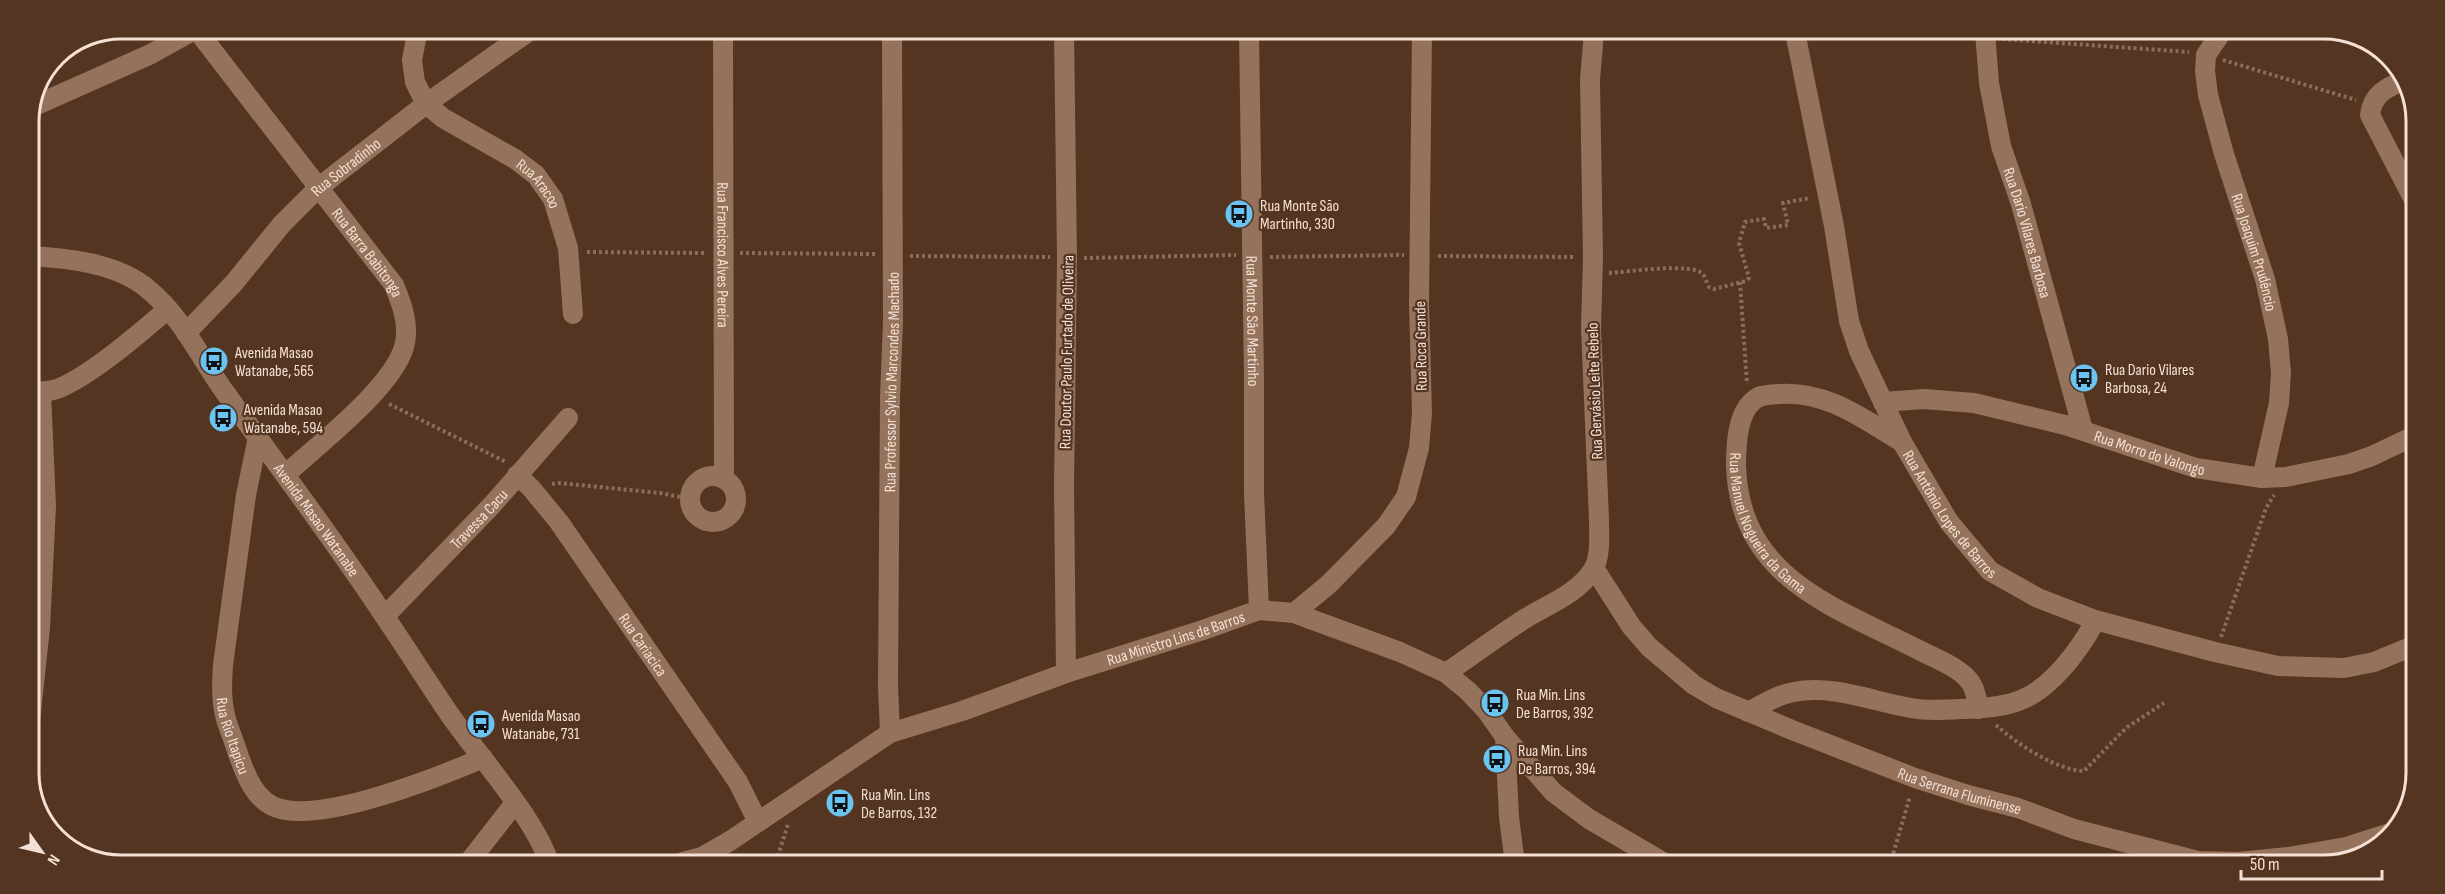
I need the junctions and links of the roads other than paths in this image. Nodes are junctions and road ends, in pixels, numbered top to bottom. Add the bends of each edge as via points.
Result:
1 (178, 39) edge
2 (204, 39) edge
3 (416, 39) edge
4 (518, 39) edge
5 (723, 39) edge
6 (892, 39) edge
7 (1064, 39) edge
8 (1249, 39) edge
9 (1422, 39) edge
10 (1593, 39) edge
11 (1796, 39) edge
12 (1984, 39) edge
13 (2217, 39) edge
14 (2397, 84) edge
15 (42, 103) edge
16 (426, 104) junction
17 (2406, 185) edge
18 (318, 188) junction
19 (39, 257) edge
20 (168, 309) junction
21 (573, 314) dead end
22 (186, 333) junction
23 (39, 391) edge
24 (1883, 402) junction
25 (568, 418) dead end
26 (2083, 430) junction
27 (39, 433) edge
28 (258, 436) junction
29 (2406, 440) edge
30 (1902, 442) junction
31 (285, 474) junction
32 (2262, 478) junction
33 (724, 479) junction
34 (524, 482) junction
35 (1594, 568) junction
36 (1258, 610) junction
37 (1294, 614) junction
38 (385, 616) junction
39 (2095, 620) junction
40 (39, 637) edge
41 (2406, 649) edge
42 (1065, 673) junction
43 (1446, 673) junction
44 (1978, 709) junction
45 (1748, 712) junction
46 (890, 733) junction
47 (1505, 737) junction
48 (483, 758) junction
49 (515, 803) junction
50 (758, 822) junction
51 (2374, 838) edge
52 (474, 855) edge
53 (545, 855) edge
54 (704, 855) edge
55 (1514, 855) edge
56 (1651, 855) edge
57 (2175, 855) edge
58 (2300, 855) edge

1 - 15 street
2 - 18 street, Rua Barra Babitonga
3 - 16 street via 412,60 415,82
4 - 16 street, Rua Sobradinho
5 - 33 street, Rua Francisco Alves Pereira
6 - 46 street, Rua Professor Sylvio Marcondes Machado
7 - 42 street, Rua Doutor Paulo Furtado de Oliveira
8 - 36 street, Rua Monte São Martinho
9 - 37 street, Rua Roca Grande via 1419,448 1406,497 1386,526
10 - 35 street, Rua Gervásio Leite Rebelo via 1590,80 1591,328 1599,520
11 - 24 street, Rua Antônio Lopes de Barros via 1849,321
12 - 26 street, Rua Dario Vilares Barbosa via 2001,146 2021,204
13 - 32 street, Rua Joaquim Prudêncio via 2206,56 2208,95 2265,279 2278,339 2279,403
14 - 17 street via 2379,93 2371,105 2370,116
16 - 18 street, Rua Sobradinho
16 - 21 street, Rua Aracoo via 515,159 536,175 553,199 568,248
18 - 22 street, Rua Sobradinho
18 - 31 street, Rua Barra Babitonga via 394,285 406,326 404,346 395,368 372,396
19 - 20 street, Avenida Masao Watanabe via 105,268 130,278 148,288
20 - 22 street, Avenida Masao Watanabe
20 - 23 street via 88,371 61,387
22 - 28 street, Avenida Masao Watanabe
24 - 26 street, Rua Morro do Valongo via 1924,399 1974,403
24 - 30 street, Rua Antônio Lopes de Barros
25 - 34 street, Travessa Cacu
26 - 32 street, Rua Morro do Valongo via 2196,468
27 - 40 street via 46,506
28 - 31 street, Avenida Masao Watanabe
28 - 48 street, Rua Rio Itapicu via 246,495 222,690 225,716 243,771 257,794 279,809 310,812 439,776
29 - 32 street, Rua Morro do Valongo via 2349,464
30 - 39 street, Rua Antônio Lopes de Barros via 1949,522 1990,572 2038,598
30 - 44 street, Rua Manuel Nogueira da Gama via 1858,414 1815,396 1767,394 1754,400 1743,416 1736,453 1740,506 1751,534 1780,571 1831,606 1958,672 1970,681
31 - 38 street, Avenida Masao Watanabe
33 - 33 street, Rua Francisco Alves Pereira via 736,501 728,517 721,521 704,520 697,515 691,499 696,485 709,477
34 - 38 street, Travessa Cacu
34 - 50 street, Rua Cariacica via 559,522 732,773
35 - 43 street via 1565,596
35 - 45 street, Rua Serrana Fluminense via 1649,647 1695,685
36 - 37 street, Rua Ministro Lins de Barros
36 - 42 street, Rua Ministro Lins de Barros
37 - 43 street, Rua Ministro Lins de Barros
38 - 48 street, Avenida Masao Watanabe
39 - 41 street, Rua Antônio Lopes de Barros via 2278,666 2344,668 2374,662
39 - 44 street via 2090,633 2050,683 2016,703
42 - 46 street, Rua Ministro Lins de Barros
43 - 47 street, Rua Ministro Lins de Barros via 1486,710
44 - 45 street via 1913,709 1826,690 1796,691
45 - 57 street, Rua Serrana Fluminense via 1915,778 2074,829
46 - 50 street, Rua Ministro Lins de Barros
47 - 55 street
47 - 56 street, Rua Ministro Lins de Barros via 1553,792 1589,819
48 - 49 street, Avenida Masao Watanabe
49 - 52 street
49 - 53 street, Avenida Masao Watanabe
50 - 54 street, Rua Ministro Lins de Barros
51 - 58 street, Rua Serrana Fluminense

